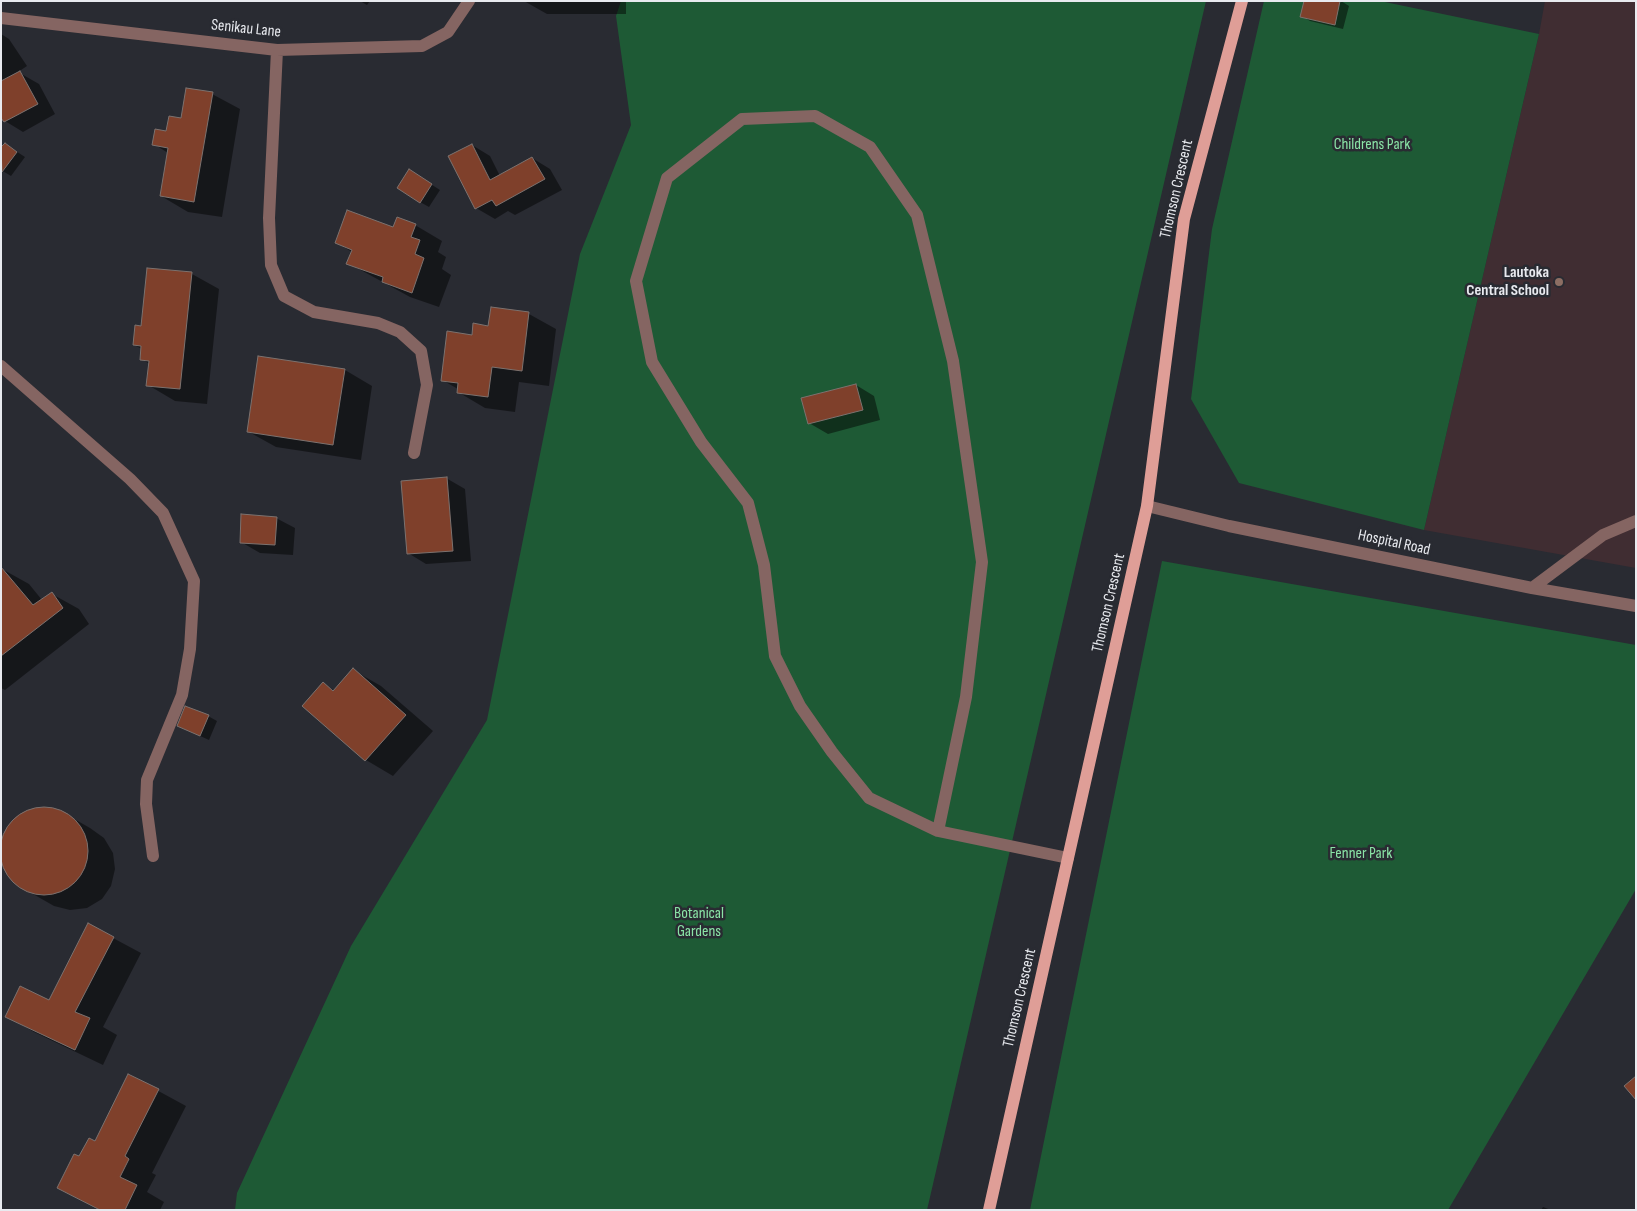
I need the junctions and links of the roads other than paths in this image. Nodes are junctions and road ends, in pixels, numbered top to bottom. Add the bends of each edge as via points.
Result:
1 (469, 1) edge
2 (1242, 1) edge
3 (1, 18) edge
4 (277, 50) junction
5 (1, 366) edge
6 (414, 453) dead end
7 (1147, 506) junction
8 (1636, 521) edge
9 (1532, 588) junction
10 (1636, 606) edge
11 (938, 831) junction
12 (153, 856) dead end
13 (1068, 858) junction
14 (989, 1210) edge

1 - 4 street, Senikau Lane via 448,32 422,46
2 - 7 main road, Thomson Crescent via 1184,219
3 - 4 street, Senikau Lane
4 - 6 street via 271,265 284,296 314,312 378,324 400,332 421,351 427,385
5 - 12 street via 130,479 163,513 194,581 190,649 182,695 147,780 146,804
7 - 9 street, Hospital Road
7 - 13 main road, Thomson Crescent
8 - 9 street via 1603,535
9 - 10 street, Hospital Road
11 - 11 street via 870,798 800,706 775,656 764,565 748,503 701,442 652,362 636,281 667,178 742,119 815,116 870,147 918,215 953,361 982,562 966,697
11 - 13 street
13 - 14 main road, Thomson Crescent

